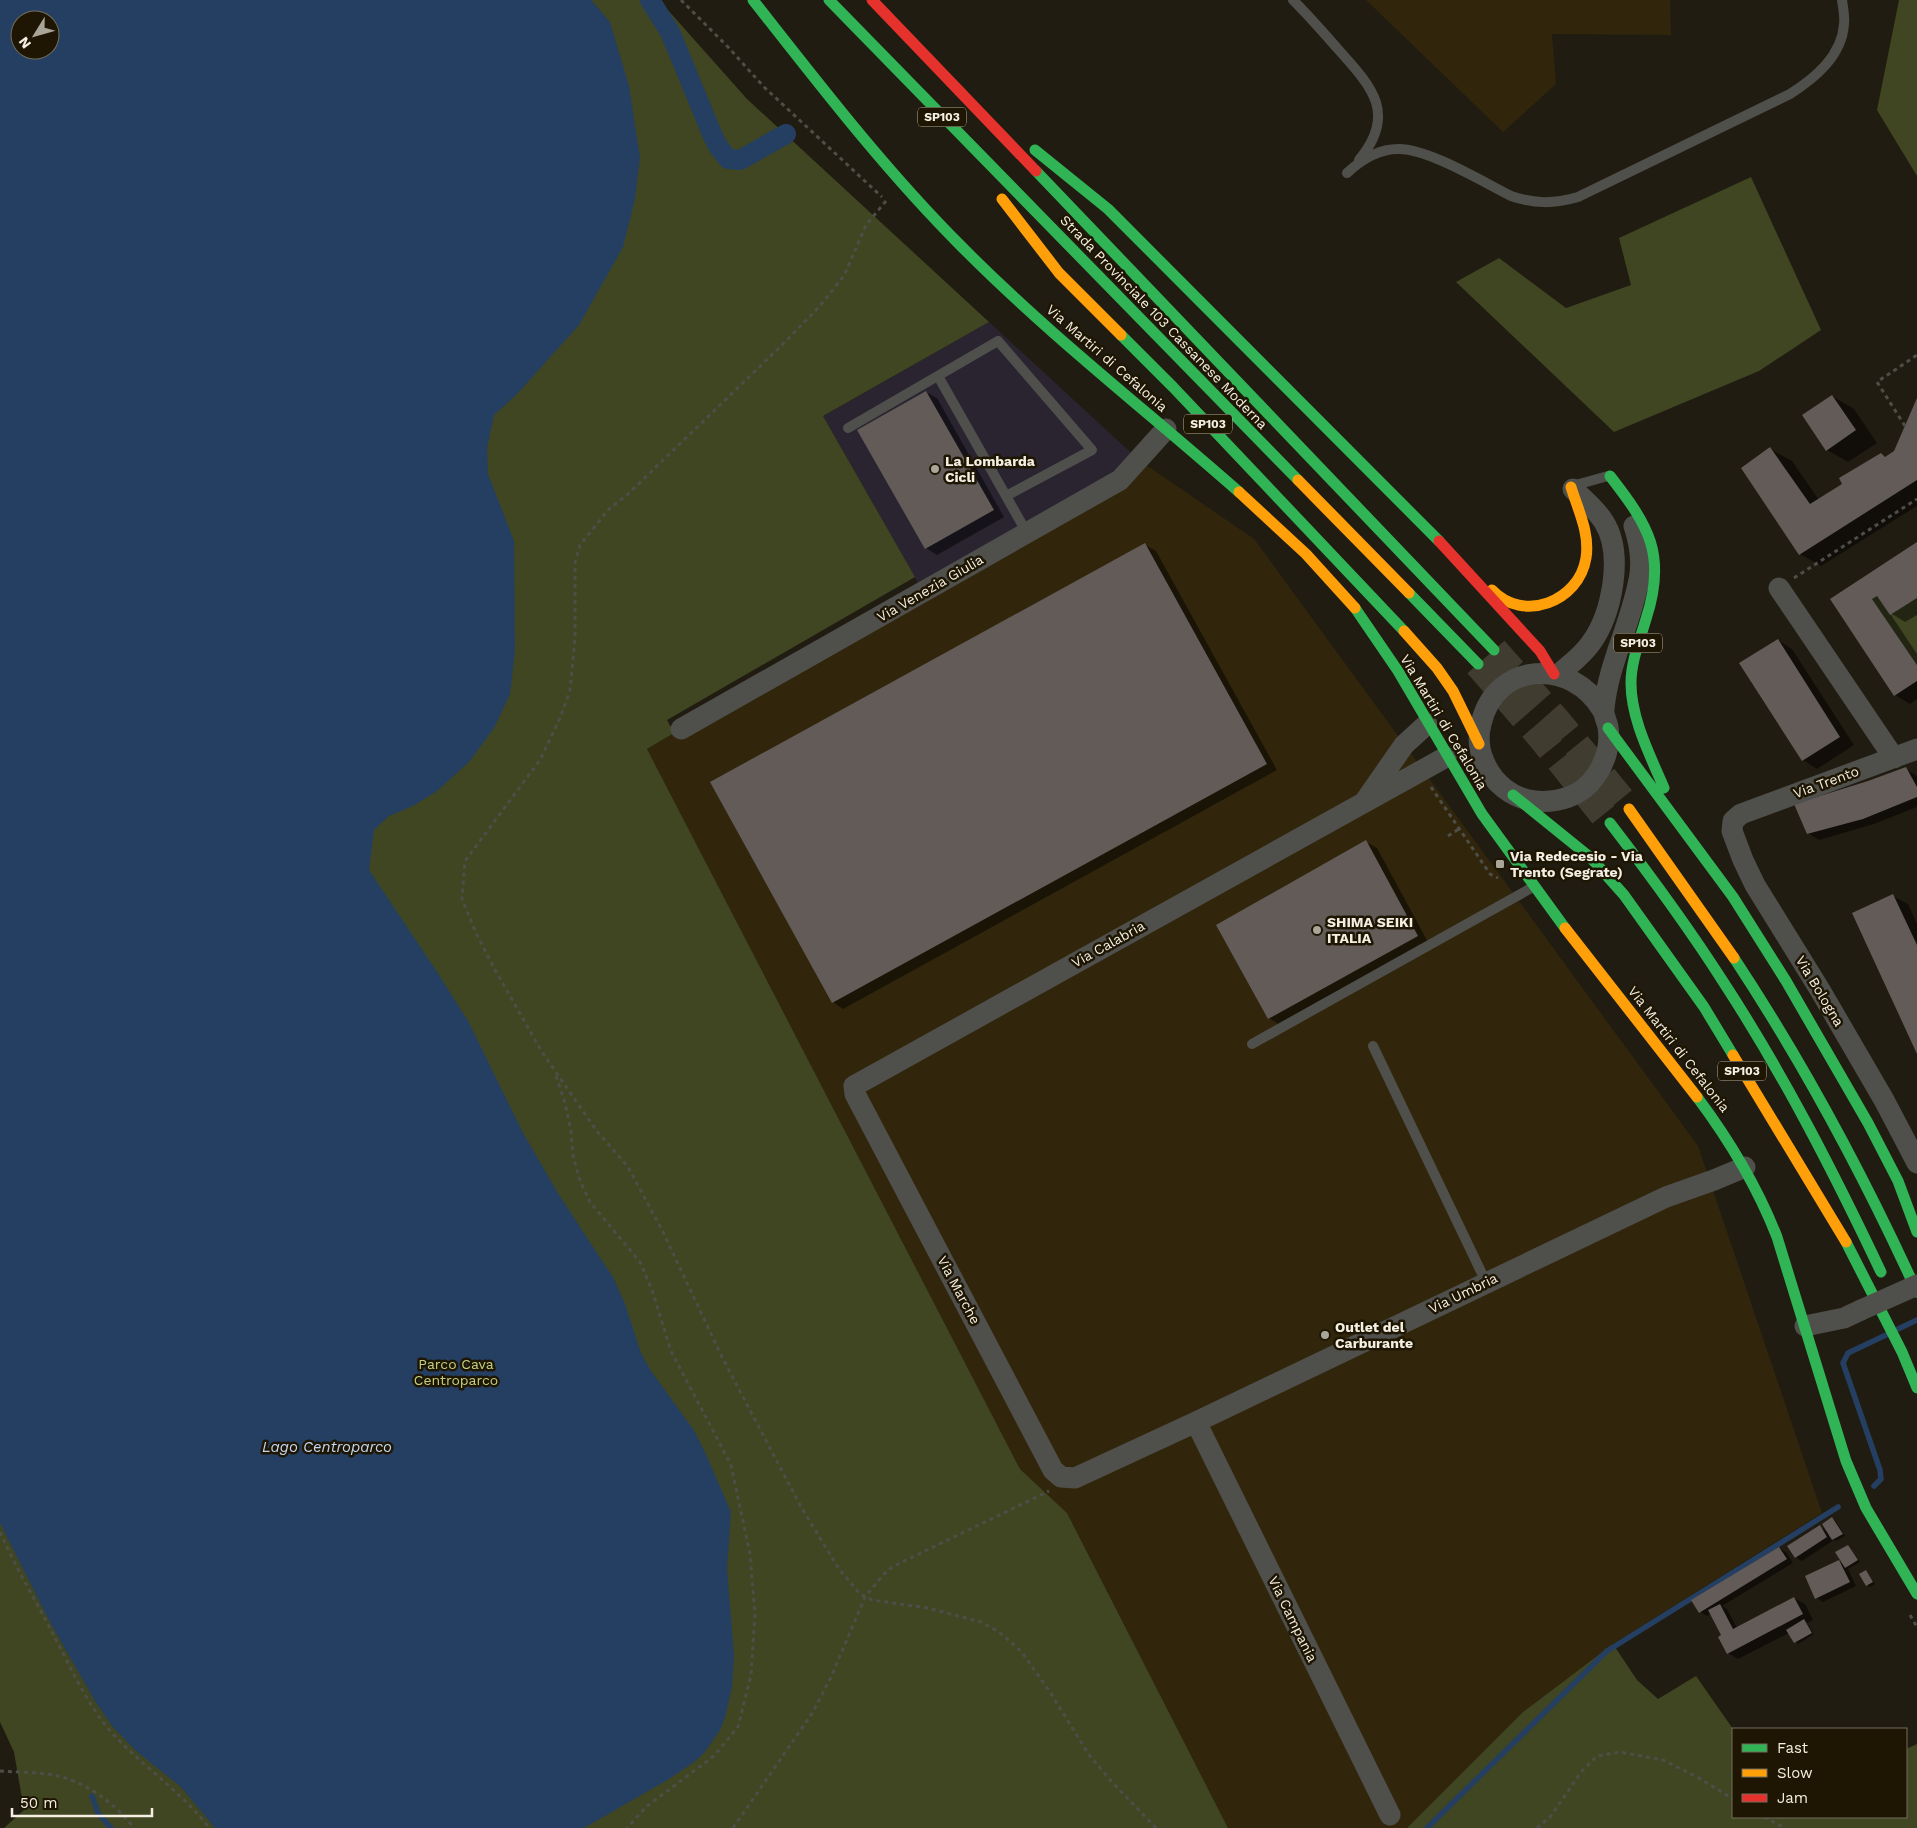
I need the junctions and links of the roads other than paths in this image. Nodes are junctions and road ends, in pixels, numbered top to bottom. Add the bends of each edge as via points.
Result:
1 (753, 0) edge
2 (829, 0) edge
3 (872, 0) edge
4 (1842, 0) edge
5 (1296, 1) edge
6 (954, 85) junction
7 (932, 106) junction
8 (938, 376) junction
9 (848, 428) dead end
10 (1166, 429) junction
11 (1610, 476) junction
12 (1571, 487) junction
13 (1006, 496) junction
14 (1027, 533) junction
15 (1448, 550) junction
16 (1779, 588) road end
17 (1494, 650) tunnel mouth
18 (1478, 664) tunnel mouth
19 (1556, 674) junction
20 (1606, 720) junction
21 (1427, 724) junction
22 (681, 729) dead end
23 (1479, 744) junction
24 (1917, 749) edge
25 (1446, 758) junction
26 (1894, 758) junction
27 (1513, 795) junction
28 (1364, 802) junction
29 (1629, 809) tunnel mouth
30 (1675, 817) junction
31 (1736, 817) joint
32 (1610, 823) tunnel mouth
33 (1534, 886) junction
34 (1252, 1044) dead end
35 (1372, 1046) dead end
36 (854, 1088) joint
37 (1917, 1163) edge
38 (1745, 1167) junction
39 (1917, 1232) edge
40 (1486, 1282) junction
41 (1917, 1285) edge
42 (1917, 1292) edge
43 (1896, 1305) dead end
44 (1804, 1326) junction
45 (1917, 1388) edge
46 (1196, 1422) junction
47 (1075, 1478) joint
48 (1917, 1594) edge
49 (1390, 1815) dead end

1 - 10 main road, Via Martiri di Cefalonia via 890,170 959,245 1048,328
2 - 7 main road, Strada Provinciale 103 Cassanese Moderna / SP103
3 - 6 main road, Strada Provinciale 103 Cassanese Moderna / SP103
4 - 5 lane via 1845,23 1838,47 1824,68 1806,84 1578,196 1548,203 1511,196 1430,156 1409,150 1382,152 1366,158 1350,170 1375,139 1378,109 1374,95 1362,76
6 - 15 main road, SP103 via 1108,209
6 - 17 main road, Strada Provinciale 103 Cassanese Moderna / SP103
7 - 18 main road, Strada Provinciale 103 Cassanese Moderna / SP103
7 - 23 main road, SP103 via 1059,273 1173,387 1390,614 1437,668 1453,691
8 - 9 lane
8 - 13 lane
8 - 13 lane via 998,341 1092,450
10 - 14 street, Via Venezia Giulia via 1120,480
10 - 21 main road, Via Martiri di Cefalonia via 1278,526 1344,595 1390,659
11 - 12 lane
11 - 20 street via 1626,504 1639,541 1640,561 1637,588 1613,668
11 - 30 main road, SP103 via 1650,532 1655,553 1656,578 1652,598 1634,654 1632,698
12 - 15 main road, SP103 via 1587,543 1586,562 1574,587 1555,601 1533,606 1504,600
12 - 19 street via 1605,523 1613,541 1614,561 1609,601 1601,627 1587,649
13 - 14 lane
14 - 22 street, Via Venezia Giulia
15 - 19 main road, SP103 via 1540,651
16 - 26 street
19 - 20 street via 1586,689 1598,702
19 - 23 street via 1528,675 1502,688 1483,715
20 - 27 street via 1608,746 1603,763 1581,791 1565,799 1547,802
20 - 30 main road, SP103
21 - 25 main road, Via Martiri di Cefalonia
21 - 28 street, Via Calabria via 1404,745
23 - 27 street via 1491,776
24 - 26 street, Via Trento
25 - 28 street, Via Calabria
25 - 33 main road, Via Martiri di Cefalonia
26 - 31 street, Via Trento
27 - 45 main road, SP103 via 1591,858 1624,895 1704,1007 1848,1246
28 - 36 street, Via Calabria via 856,1084
29 - 42 main road via 1704,913 1784,1038 1855,1164
30 - 39 main road, SP103 via 1732,897 1827,1050 1898,1181
31 - 37 street, Via Bologna via 1732,825 1735,840 1755,885 1820,990
32 - 43 main road, SP103 via 1697,942 1761,1042 1818,1144
33 - 34 lane
33 - 38 main road, Via Martiri di Cefalonia via 1723,1131
35 - 40 lane
36 - 47 street, Via Marche via 1053,1470 1061,1477
38 - 40 street, Via Umbria via 1666,1197
38 - 44 main road, Via Martiri di Cefalonia via 1772,1224
40 - 46 street, Via Umbria
41 - 44 street, bridge via 1844,1318
44 - 48 main road, Via Martiri di Cefalonia via 1854,1482
46 - 47 street, Via Umbria
46 - 49 street, Via Campania

